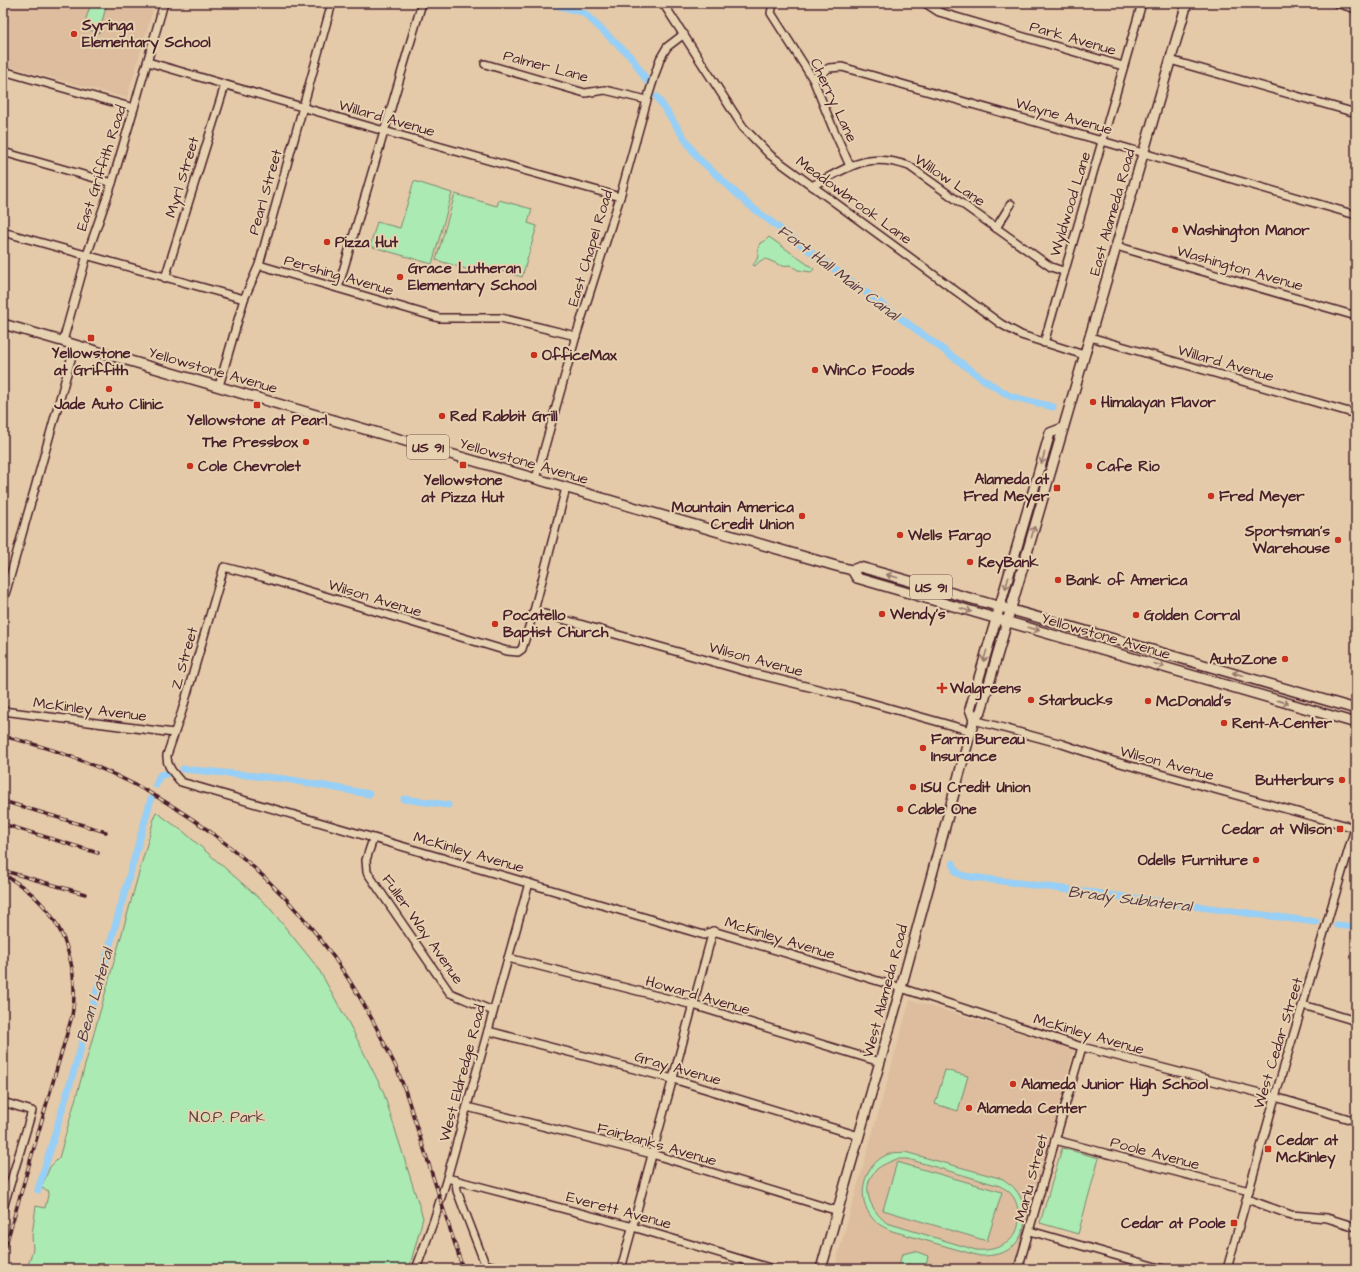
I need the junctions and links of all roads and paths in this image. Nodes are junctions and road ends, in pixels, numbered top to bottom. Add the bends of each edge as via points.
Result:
1 (164, 3) edge
2 (332, 3) edge
3 (422, 3) edge
4 (663, 3) edge
5 (773, 3) edge
6 (925, 3) edge
7 (1142, 3) edge
8 (1187, 3) edge
9 (1336, 3) edge
10 (1356, 9) edge
11 (684, 34) junction
12 (1170, 60) junction
13 (148, 62) junction
14 (485, 64) dead end
15 (1123, 66) junction
16 (3, 71) edge
17 (813, 79) junction
18 (225, 85) junction
19 (647, 100) junction
20 (303, 107) junction
21 (134, 108) junction
22 (1356, 114) edge
23 (384, 131) junction
24 (1102, 141) junction
25 (3, 152) edge
26 (1143, 153) junction
27 (850, 166) junction
28 (112, 183) junction
29 (812, 186) junction
30 (620, 197) junction
31 (1011, 204) dead end
32 (1356, 215) edge
33 (996, 228) junction
34 (3, 232) edge
35 (1116, 246) junction
36 (87, 255) junction
37 (258, 265) junction
38 (1063, 271) junction
39 (165, 278) junction
40 (338, 288) junction
41 (244, 299) junction
42 (1356, 316) edge
43 (3, 324) edge
44 (576, 336) junction
45 (1090, 337) junction
46 (63, 342) junction
47 (1044, 343) junction
48 (75, 345) junction
49 (1084, 355) junction
50 (219, 386) junction
51 (1356, 414) edge
52 (1063, 428) junction
53 (536, 478) junction
54 (566, 488) junction
55 (224, 567) joint
56 (852, 570) junction
57 (3, 602) edge
58 (1000, 606) junction
59 (1010, 610) junction
60 (534, 611) junction
61 (996, 619) junction
62 (1006, 622) junction
63 (1356, 709) edge
64 (3, 711) edge
65 (974, 720) junction
66 (1356, 723) edge
67 (971, 731) junction
68 (174, 733) junction
69 (167, 755) joint
70 (1356, 826) edge
71 (373, 839) junction
72 (529, 883) junction
73 (713, 931) junction
74 (508, 958) junction
75 (901, 988) junction
76 (693, 1005) junction
77 (1303, 1005) junction
78 (493, 1011) junction
79 (1356, 1021) edge
80 (488, 1031) junction
81 (1082, 1047) junction
82 (880, 1062) junction
83 (673, 1079) junction
84 (1275, 1097) junction
85 (3, 1102) edge
86 (467, 1107) junction
87 (1356, 1120) edge
88 (859, 1136) junction
89 (1055, 1140) junction
90 (652, 1154) junction
91 (446, 1178) junction
92 (456, 1180) junction
93 (1248, 1195) junction
94 (3, 1208) edge
95 (838, 1211) junction
96 (633, 1226) junction
97 (1356, 1227) edge
98 (1030, 1232) junction
99 (416, 1269) edge
100 (503, 1269) edge
101 (621, 1269) edge
102 (773, 1269) edge
103 (821, 1269) edge
104 (1018, 1269) edge
105 (1163, 1269) edge
106 (1227, 1269) edge

1 - 13 street, East Griffith Road
2 - 20 street, Pearl Street
3 - 23 street
4 - 11 street, Meadowbrook Lane
5 - 17 street, Cherry Lane via 771,13
6 - 15 street, Park Avenue via 939,12
7 - 15 street, Wyldwood Lane
8 - 12 main road, East Alameda Road
9 - 10 street
11 - 19 street, East Chapel Road via 667,47 660,59
11 - 29 street, Meadowbrook Lane via 743,127 770,155
12 - 22 street
12 - 26 main road, East Alameda Road
13 - 18 street, Willard Avenue
13 - 21 street, East Griffith Road
14 - 19 street, Palmer Lane via 585,93 605,90
15 - 24 street, Wyldwood Lane
16 - 21 street
17 - 24 street, Wayne Avenue via 829,68 842,67
17 - 27 street, Cherry Lane
18 - 20 street, Willard Avenue
18 - 39 street, Myrl Street
19 - 30 street, East Chapel Road
20 - 23 street, Willard Avenue
20 - 37 street, Pearl Street
21 - 28 street, East Griffith Road
23 - 30 street, Willard Avenue
23 - 40 street
24 - 26 street, Wayne Avenue
24 - 38 street, Wyldwood Lane
25 - 28 street
26 - 32 street, Wayne Avenue
26 - 35 main road, East Alameda Road
27 - 29 street, Willow Lane
27 - 33 street, Willow Lane via 876,159 909,166
28 - 36 street, East Griffith Road
29 - 47 street, Meadowbrook Lane via 1001,324
30 - 44 street, East Chapel Road
31 - 33 street
33 - 38 street, Willow Lane via 1051,267
34 - 36 street
35 - 42 street, Washington Avenue
35 - 45 main road, East Alameda Road
36 - 39 street
36 - 46 street, East Griffith Road
37 - 40 street, Pershing Avenue
37 - 41 street, Pearl Street
38 - 47 street, Wyldwood Lane
39 - 41 street
40 - 44 street, Pershing Avenue via 439,318 501,318
41 - 50 street, Pearl Street
43 - 46 main road, Yellowstone Avenue / US 91
44 - 53 street, East Chapel Road
45 - 49 main road, East Alameda Road
45 - 51 street, Willard Avenue
46 - 48 main road, Yellowstone Avenue / US 91
47 - 49 street, Meadowbrook Lane
48 - 50 main road, Yellowstone Avenue / US 91
48 - 57 street
49 - 52 main road, East Alameda Road
50 - 53 main road, Yellowstone Avenue / US 91
52 -> 58 main road via 1050,434
59 -> 52 main road, East Alameda Road
53 - 54 main road, Yellowstone Avenue / US 91
54 - 56 main road, Yellowstone Avenue / US 91
54 - 60 street
55 - 60 street, Wilson Avenue via 507,651 518,652 522,649
55 - 68 street, Z Street
58 -> 56 main road, Yellowstone Avenue / US 91 via 860,567
56 -> 61 main road, Yellowstone Avenue / US 91 via 857,578
58 - 59 main road, Yellowstone Avenue / US 91
58 - 61 main road
59 - 62 main road, West Alameda Road
63 -> 59 main road, Yellowstone Avenue
60 - 67 street, Wilson Avenue via 752,673
61 - 62 main road, Yellowstone Avenue
61 -> 65 main road, West Alameda Road via 970,709
62 - 65 main road, West Alameda Road via 981,711
62 -> 66 main road, Yellowstone Avenue
64 - 68 street, McKinley Avenue
65 - 67 main road, West Alameda Road
65 - 70 street, Wilson Avenue via 1062,744 1121,764
67 - 75 main road, West Alameda Road
68 - 69 street, Z Street
69 - 71 street, McKinley Avenue via 171,772 180,782
70 - 77 street, West Cedar Street
71 - 72 street, McKinley Avenue
71 - 78 street, Fuller Way Avenue via 366,860 367,872 450,993
72 - 73 street, McKinley Avenue via 704,934
72 - 74 street, West Eldredge Road
73 - 75 street, McKinley Avenue
73 - 76 street
74 - 76 street, Howard Avenue
74 - 78 street, West Eldredge Road
75 - 81 street, McKinley Avenue
75 - 82 main road, West Alameda Road
76 - 82 street, Howard Avenue
76 - 83 street
77 - 79 street
77 - 84 street, West Cedar Street
78 - 80 street, West Eldredge Road
80 - 83 street, Gray Avenue
80 - 86 street, West Eldredge Road
81 - 84 street, McKinley Avenue
81 - 89 street, Marlu Street
82 - 88 main road, West Alameda Road
83 - 88 street, Gray Avenue
83 - 90 street
84 - 87 street, McKinley Avenue
84 - 93 street, West Cedar Street
85 - 94 street via 32,1111
86 - 90 street, Fairbanks Avenue
86 - 91 street, West Eldredge Road
88 - 95 main road, West Alameda Road
89 - 93 street, Poole Avenue
89 - 98 street, Marlu Street
90 - 95 street, Fairbanks Avenue
90 - 96 street
91 - 92 street, Everett Avenue
91 - 99 street, West Eldredge Road
92 - 96 street, Everett Avenue
92 - 100 street via 485,1264
93 - 97 street, Poole Avenue via 1291,1215 1327,1218
93 - 106 street, West Cedar Street
95 - 103 main road, West Alameda Road
96 - 101 street
96 - 102 street, Everett Avenue
98 - 104 street, Marlu Street
98 - 105 street

